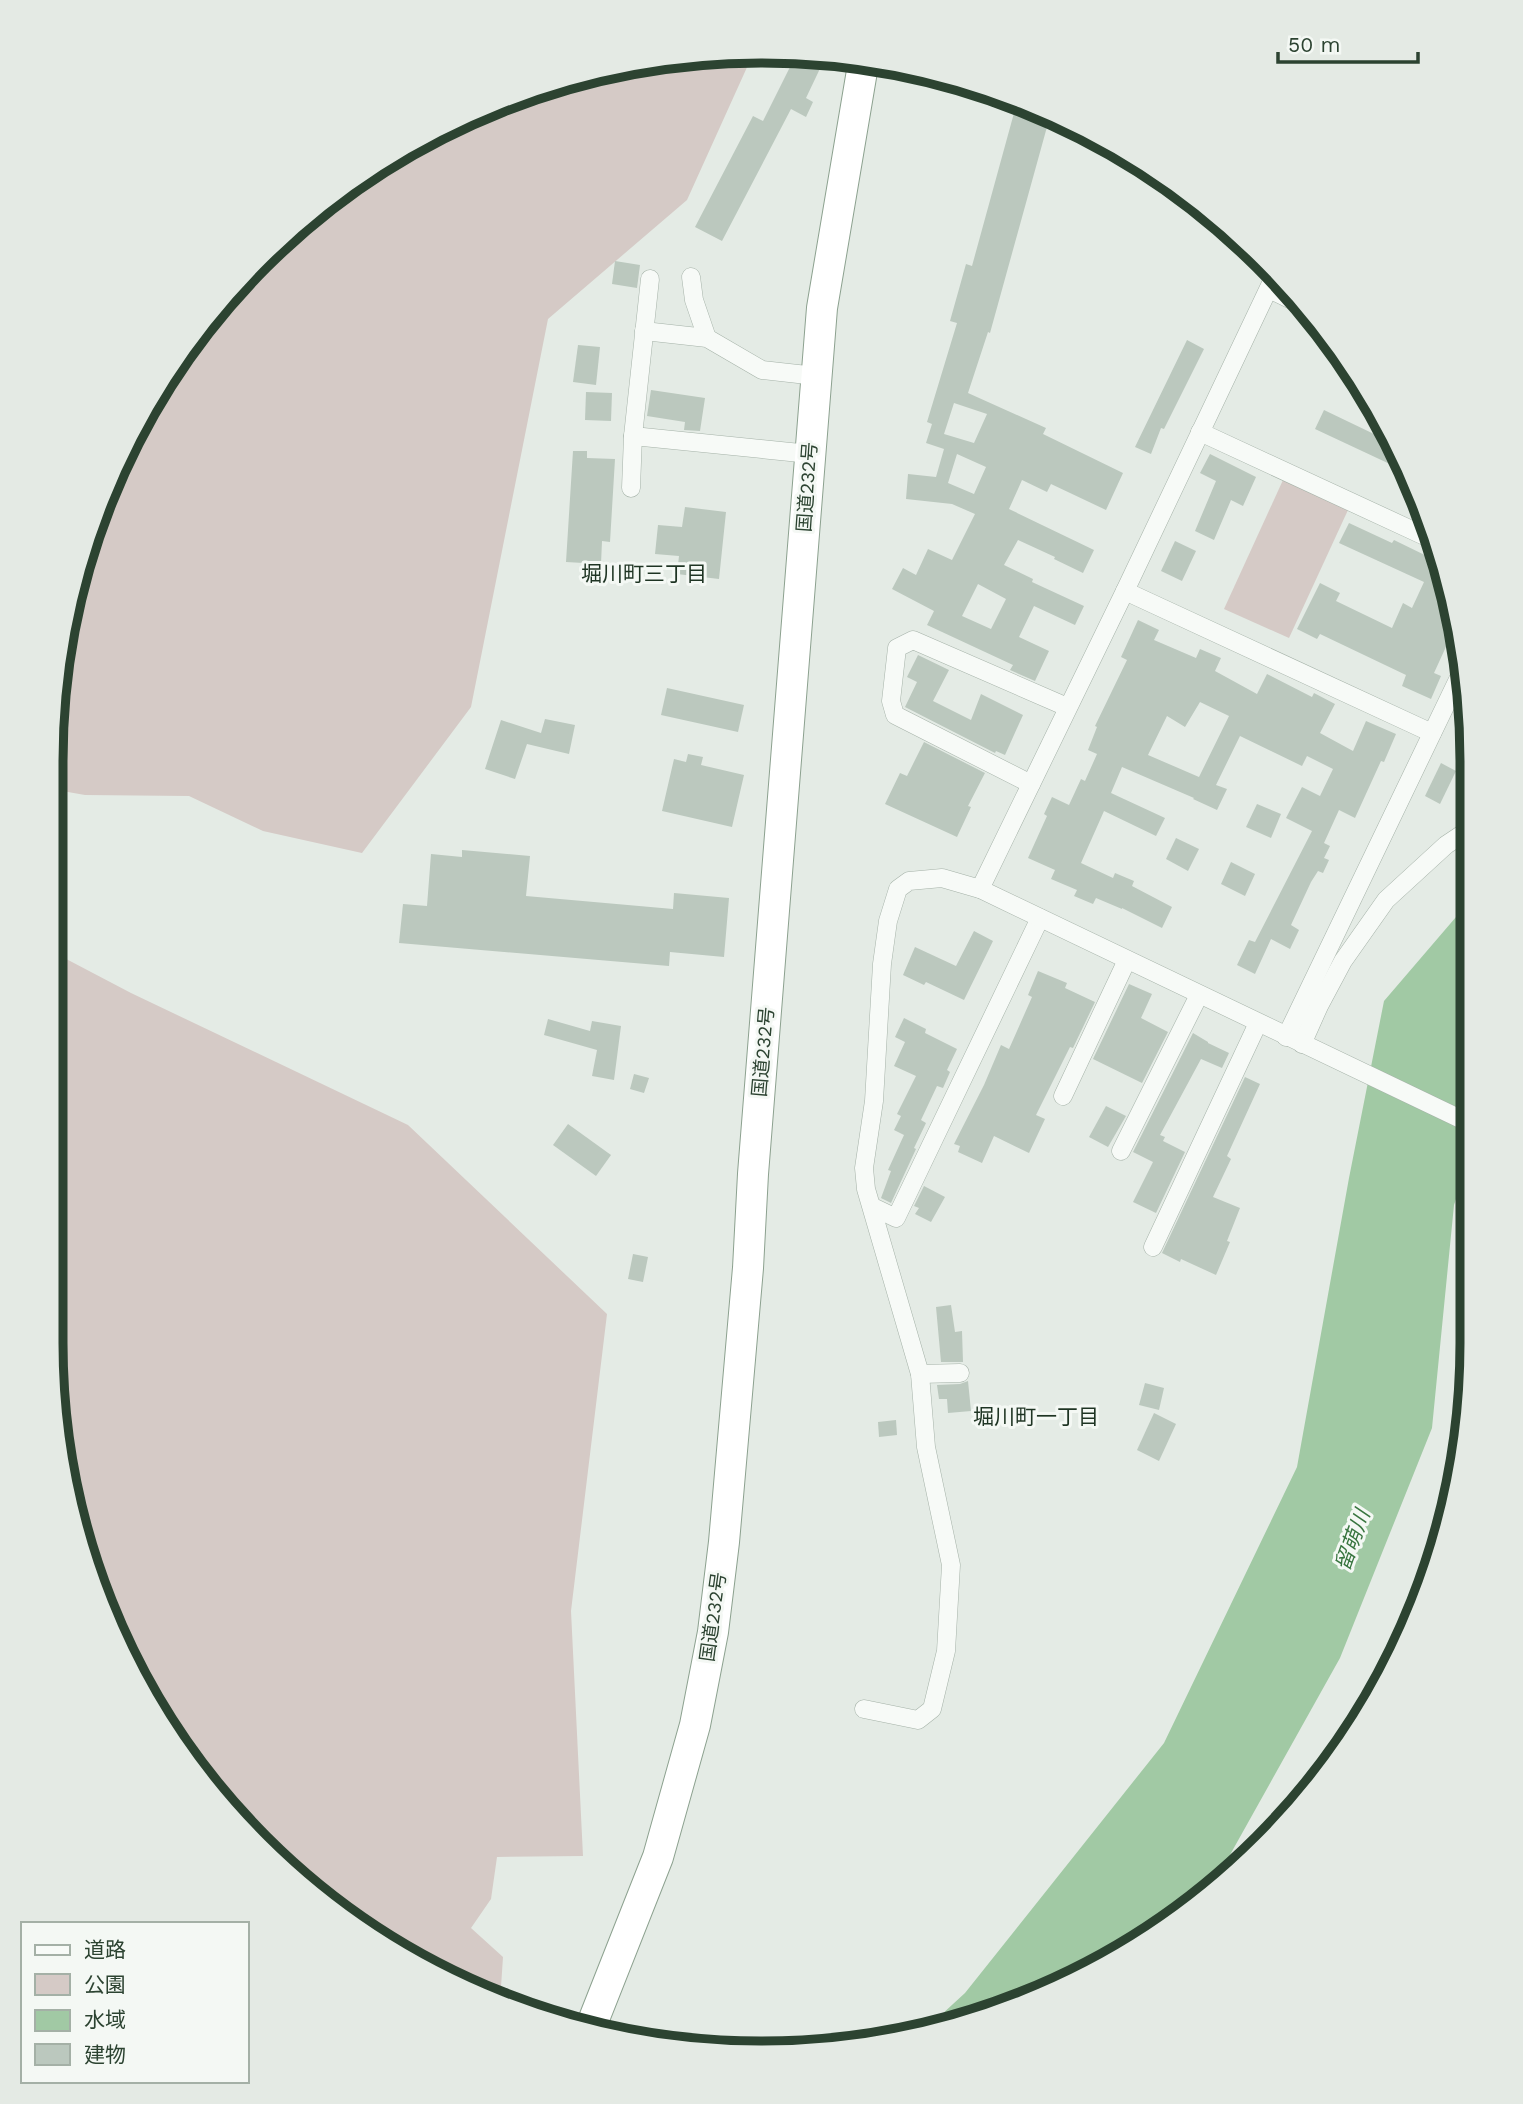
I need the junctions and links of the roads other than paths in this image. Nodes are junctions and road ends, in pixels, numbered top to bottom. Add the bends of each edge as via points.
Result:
1 (862, 70) edge
2 (691, 277) dead end
3 (650, 279) dead end
4 (1271, 284) edge
5 (645, 331) junction
6 (706, 338) junction
7 (816, 376) junction
8 (1200, 432) junction
9 (633, 436) junction
10 (810, 454) junction
11 (631, 488) dead end
12 (1422, 534) edge
13 (1125, 591) junction
14 (1456, 684) edge
15 (1067, 707) junction
16 (1432, 733) junction
17 (1031, 784) junction
18 (1460, 836) edge
19 (980, 889) junction
20 (1040, 918) junction
21 (1127, 960) junction
22 (1199, 995) junction
23 (1258, 1023) junction
24 (1299, 1043) junction
25 (1063, 1096) dead end
26 (1460, 1119) edge
27 (1121, 1151) dead end
28 (873, 1208) junction
29 (1153, 1247) dead end
30 (960, 1373) dead end
31 (920, 1374) junction
32 (864, 1709) dead end
33 (594, 2020) edge

1 - 7 highway, 国道232号 via 822,308
2 - 6 street
3 - 5 street
4 - 8 street
5 - 6 street
5 - 9 street
6 - 7 street via 762,370
7 - 10 highway, 国道232号
8 - 12 street
8 - 13 street
9 - 10 street
9 - 11 street
10 - 33 highway, 国道232号 via 748,1268 713,1632 695,1725 658,1857
13 - 15 street
13 - 16 street
14 - 16 street
15 - 17 street
15 - 17 street via 913,640 897,648 891,701 895,715
16 - 24 street
17 - 19 street
18 - 24 street via 1386,900 1343,961
19 - 20 street
19 - 28 street via 942,878 909,881 898,889 882,964 874,1101 864,1168
20 - 21 street
20 - 28 street via 896,1219
21 - 22 street
21 - 25 street
22 - 23 street
22 - 27 street
23 - 24 street
23 - 29 street
24 - 26 street
28 - 31 street
30 - 31 street
31 - 32 street via 926,1447 951,1565 946,1651 932,1709 918,1720

